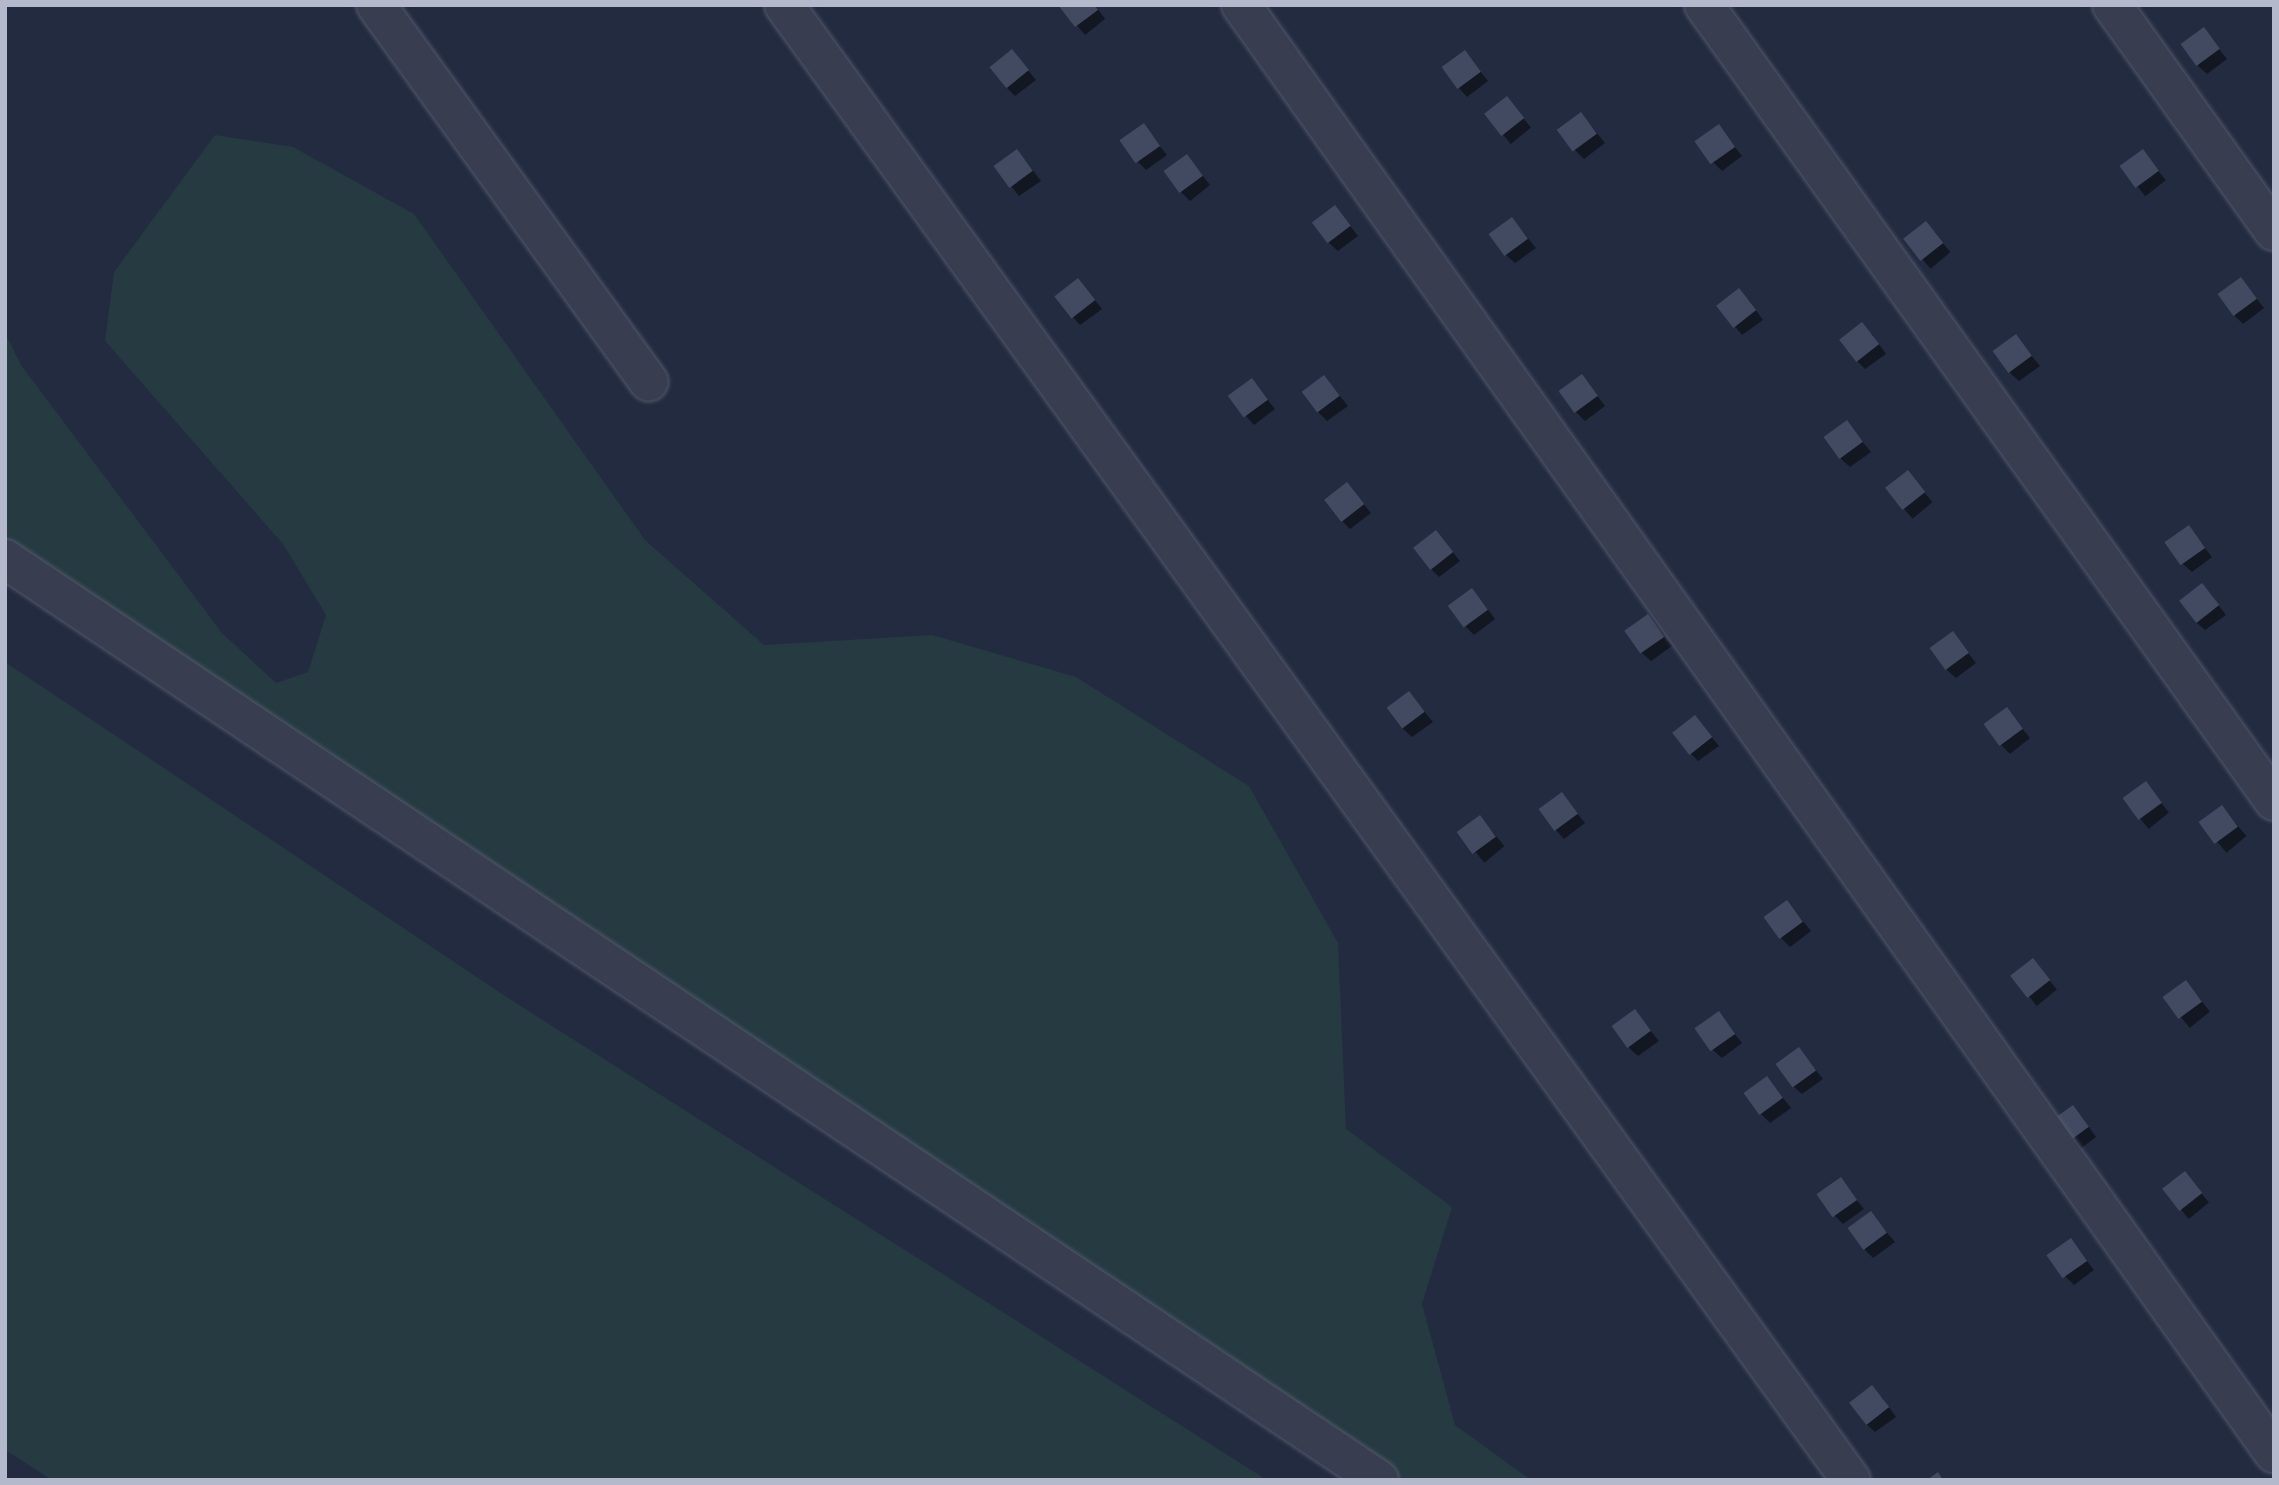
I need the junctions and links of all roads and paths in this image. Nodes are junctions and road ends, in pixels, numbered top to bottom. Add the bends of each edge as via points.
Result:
1 (376, 5) edge
2 (784, 5) edge
3 (1241, 5) edge
4 (1704, 5) edge
5 (2112, 5) edge
6 (2274, 231) edge
7 (649, 382) dead end
8 (5, 559) edge
9 (2274, 800) edge
10 (2274, 1453) edge
11 (2274, 1466) edge
12 (1379, 1480) edge
13 (1851, 1480) edge
14 (2261, 1480) edge

1 - 7 street
2 - 13 street
3 - 10 street
4 - 9 street
5 - 6 street
8 - 12 street
11 - 14 street

